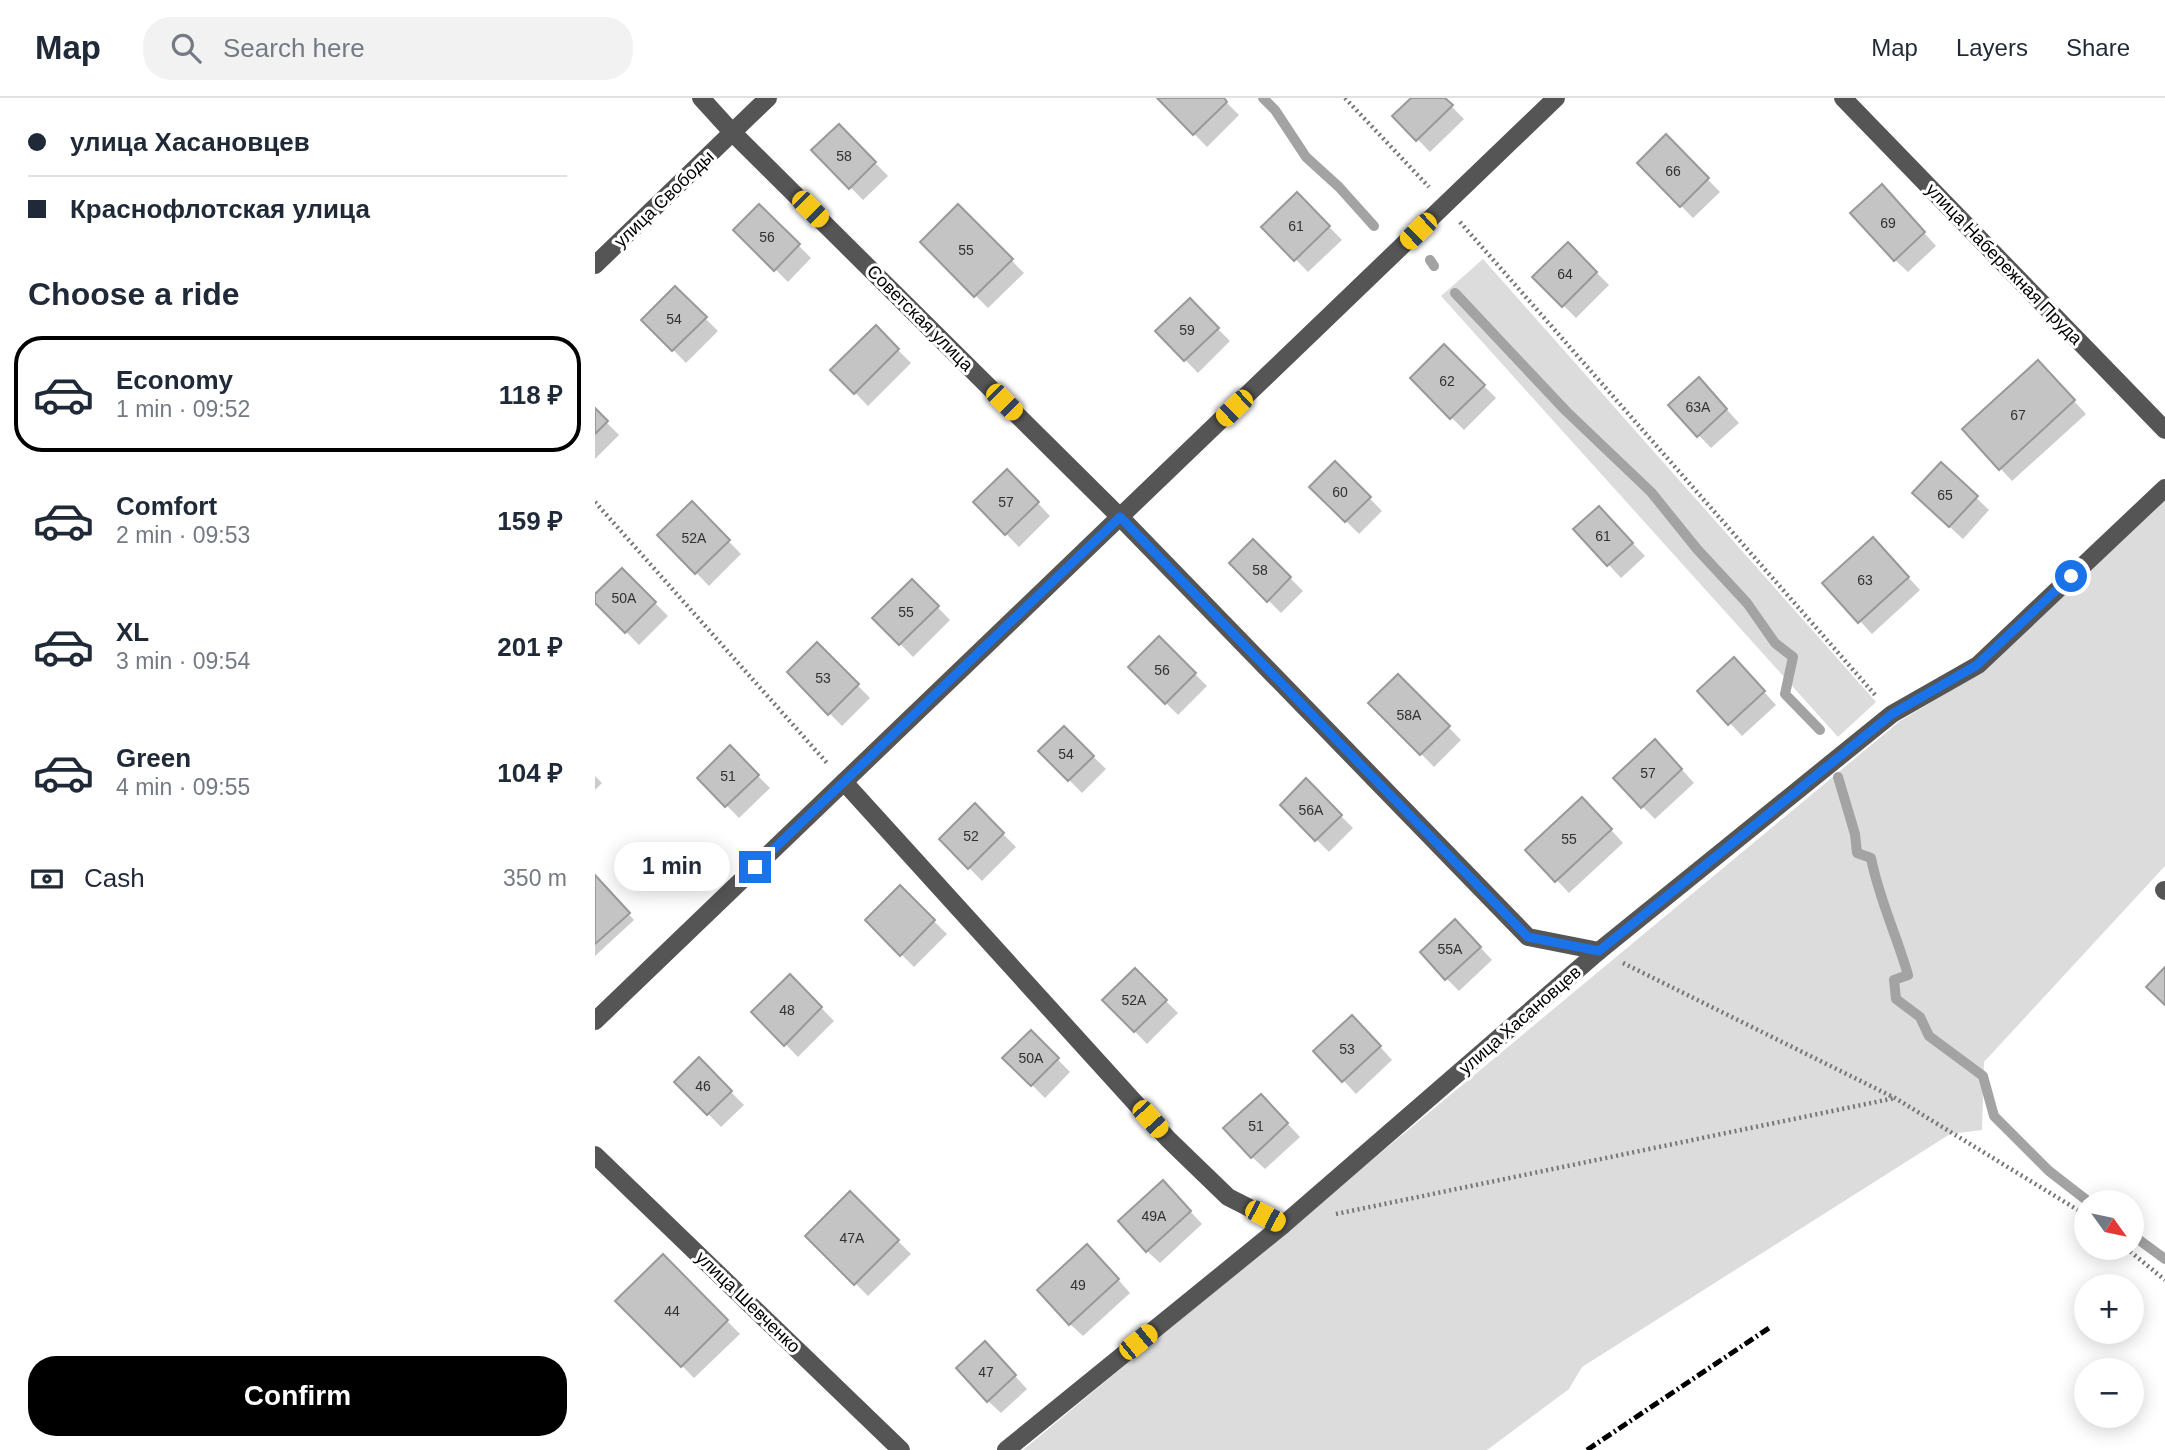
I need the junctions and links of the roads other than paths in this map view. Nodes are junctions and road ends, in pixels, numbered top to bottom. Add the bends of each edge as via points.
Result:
1 (701, 98) edge
2 (768, 98) edge
3 (1556, 98) edge
4 (1843, 98) edge
5 (732, 132) junction
6 (595, 265) edge
7 (2165, 430) edge
8 (2165, 488) edge
9 (1120, 517) junction
10 (844, 782) junction
11 (1599, 951) junction
12 (595, 1021) edge
13 (595, 1155) edge
14 (1283, 1225) junction
15 (901, 1450) edge
16 (1006, 1450) edge

1 - 5 street, Советская улица
2 - 5 street, улица Свободы
3 - 9 street
4 - 7 street, улица Набережная Пруда
5 - 6 street, улица Свободы
5 - 9 street, Советская улица
8 - 11 street, улица Хасановцев via 1977,665 1892,714
9 - 10 street
9 - 11 street, Советская улица via 1528,937
10 - 12 street
10 - 14 street via 1168,1139 1228,1197
11 - 14 street, улица Хасановцев
13 - 15 street, улица Шевченко
14 - 16 street, улица Хасановцев

